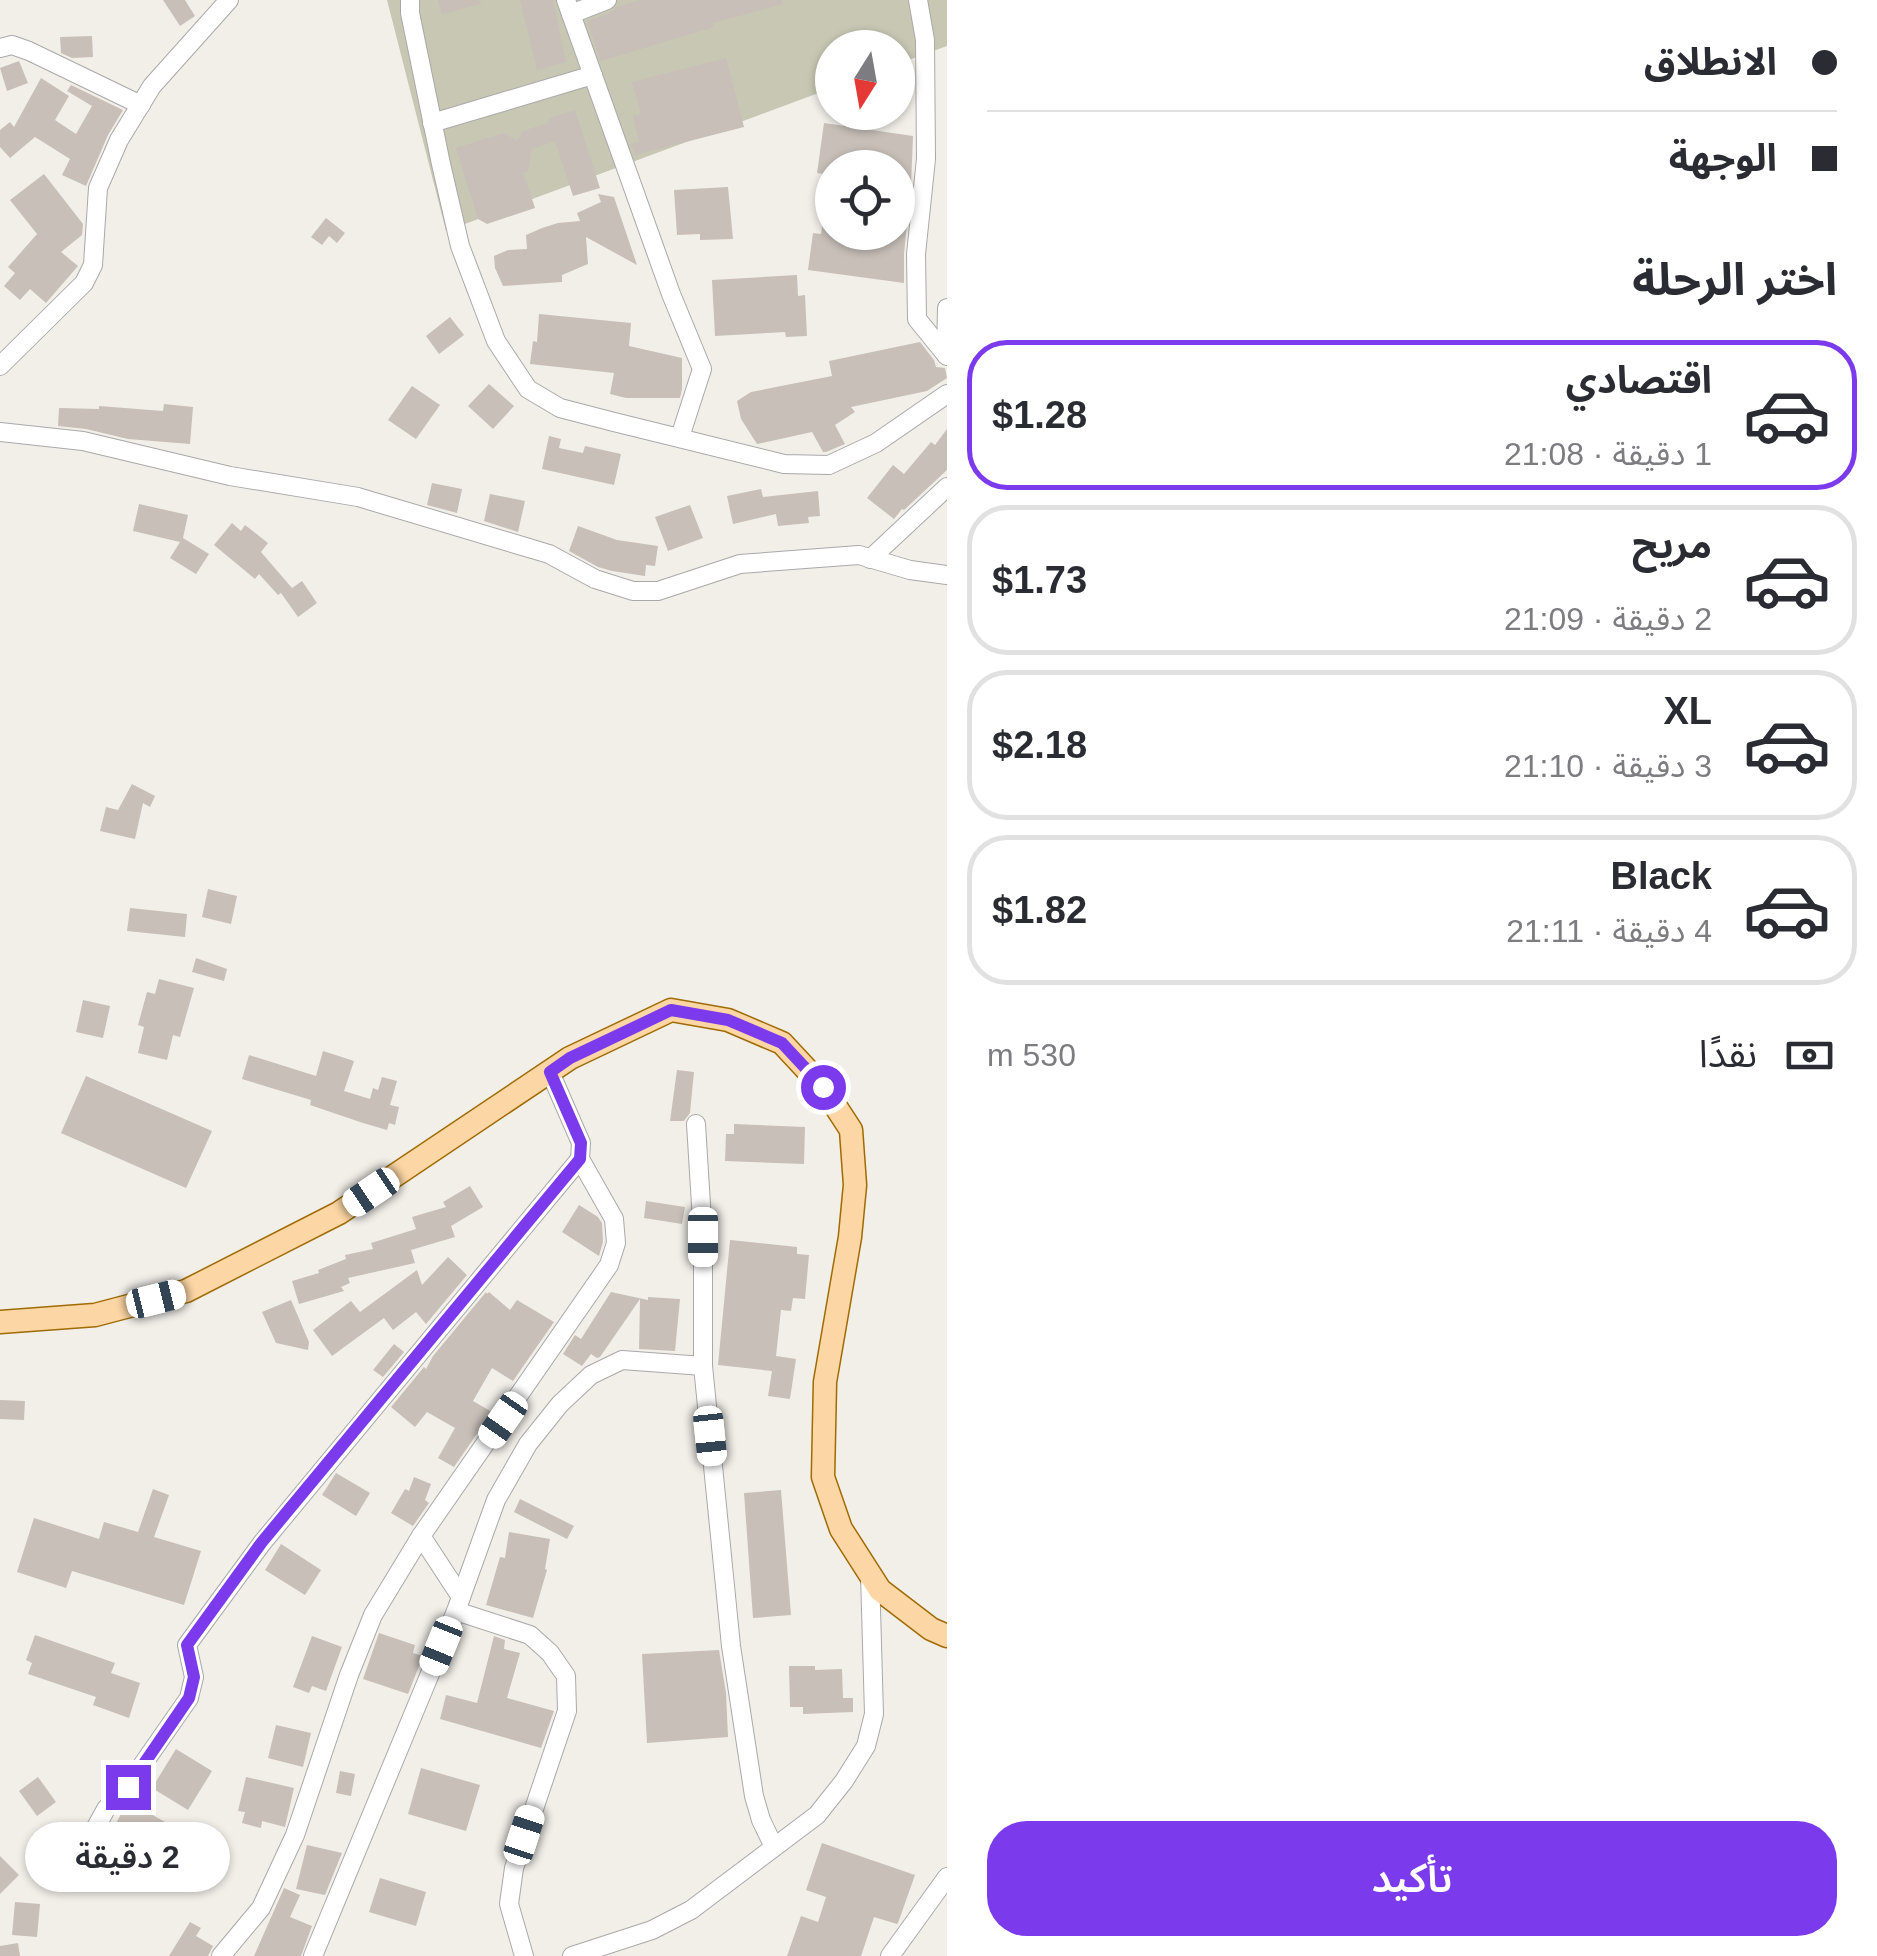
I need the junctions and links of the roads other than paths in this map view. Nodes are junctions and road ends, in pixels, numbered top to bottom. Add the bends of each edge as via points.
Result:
1 (229, 0) edge
2 (410, 0) edge
3 (607, 0) edge
4 (918, 0) edge
5 (568, 7) edge
6 (0, 48) edge
7 (592, 75) junction
8 (141, 104) junction
9 (432, 123) junction
10 (947, 308) edge
11 (947, 356) edge
12 (0, 366) edge
13 (947, 394) edge
14 (0, 432) edge
15 (680, 438) junction
16 (947, 488) edge
17 (870, 559) junction
18 (947, 575) edge
19 (550, 1072) junction
20 (696, 1124) dead end
21 (580, 1159) junction
22 (0, 1322) edge
23 (703, 1366) junction
24 (422, 1536) junction
25 (870, 1574) junction
26 (458, 1604) junction
27 (947, 1636) edge
28 (92, 1847) dead end
29 (774, 1847) junction
30 (947, 1877) edge
31 (221, 1956) edge
32 (313, 1956) edge
33 (524, 1956) edge
34 (572, 1956) edge
35 (890, 1956) edge

1 - 8 street
2 - 9 street
3 - 5 street
4 - 11 street via 926,159 917,320
5 - 7 street
6 - 8 street via 29,51
7 - 9 street
7 - 15 street via 702,369
8 - 12 street via 98,188 93,265 84,283
9 - 15 street via 460,246 496,340 528,388 560,408
10 - 11 street
13 - 15 street via 876,444 830,465 784,464
14 - 17 street via 83,440 230,476 358,497 549,554 633,592 658,591 740,564
16 - 17 street
17 - 18 street
19 - 21 street via 581,1143
19 - 22 main road via 339,1213 186,1291 95,1314
19 - 25 main road via 671,1010 728,1020 782,1043 851,1130 854,1185 825,1382 824,1477 840,1529
20 - 23 street
21 - 24 street via 614,1219 609,1265
21 - 28 street via 262,1542 187,1645 194,1677 189,1698 106,1809
23 - 26 street via 622,1360 591,1375 560,1404 496,1500
23 - 29 street via 734,1664 754,1796
24 - 26 street
24 - 31 street via 373,1614 294,1835 260,1908
25 - 27 main road via 880,1590
25 - 29 street via 874,1714 866,1746 817,1814
26 - 32 street
26 - 33 street via 530,1635 566,1676 567,1711 514,1868 509,1904
29 - 34 street via 691,1910
30 - 35 street

